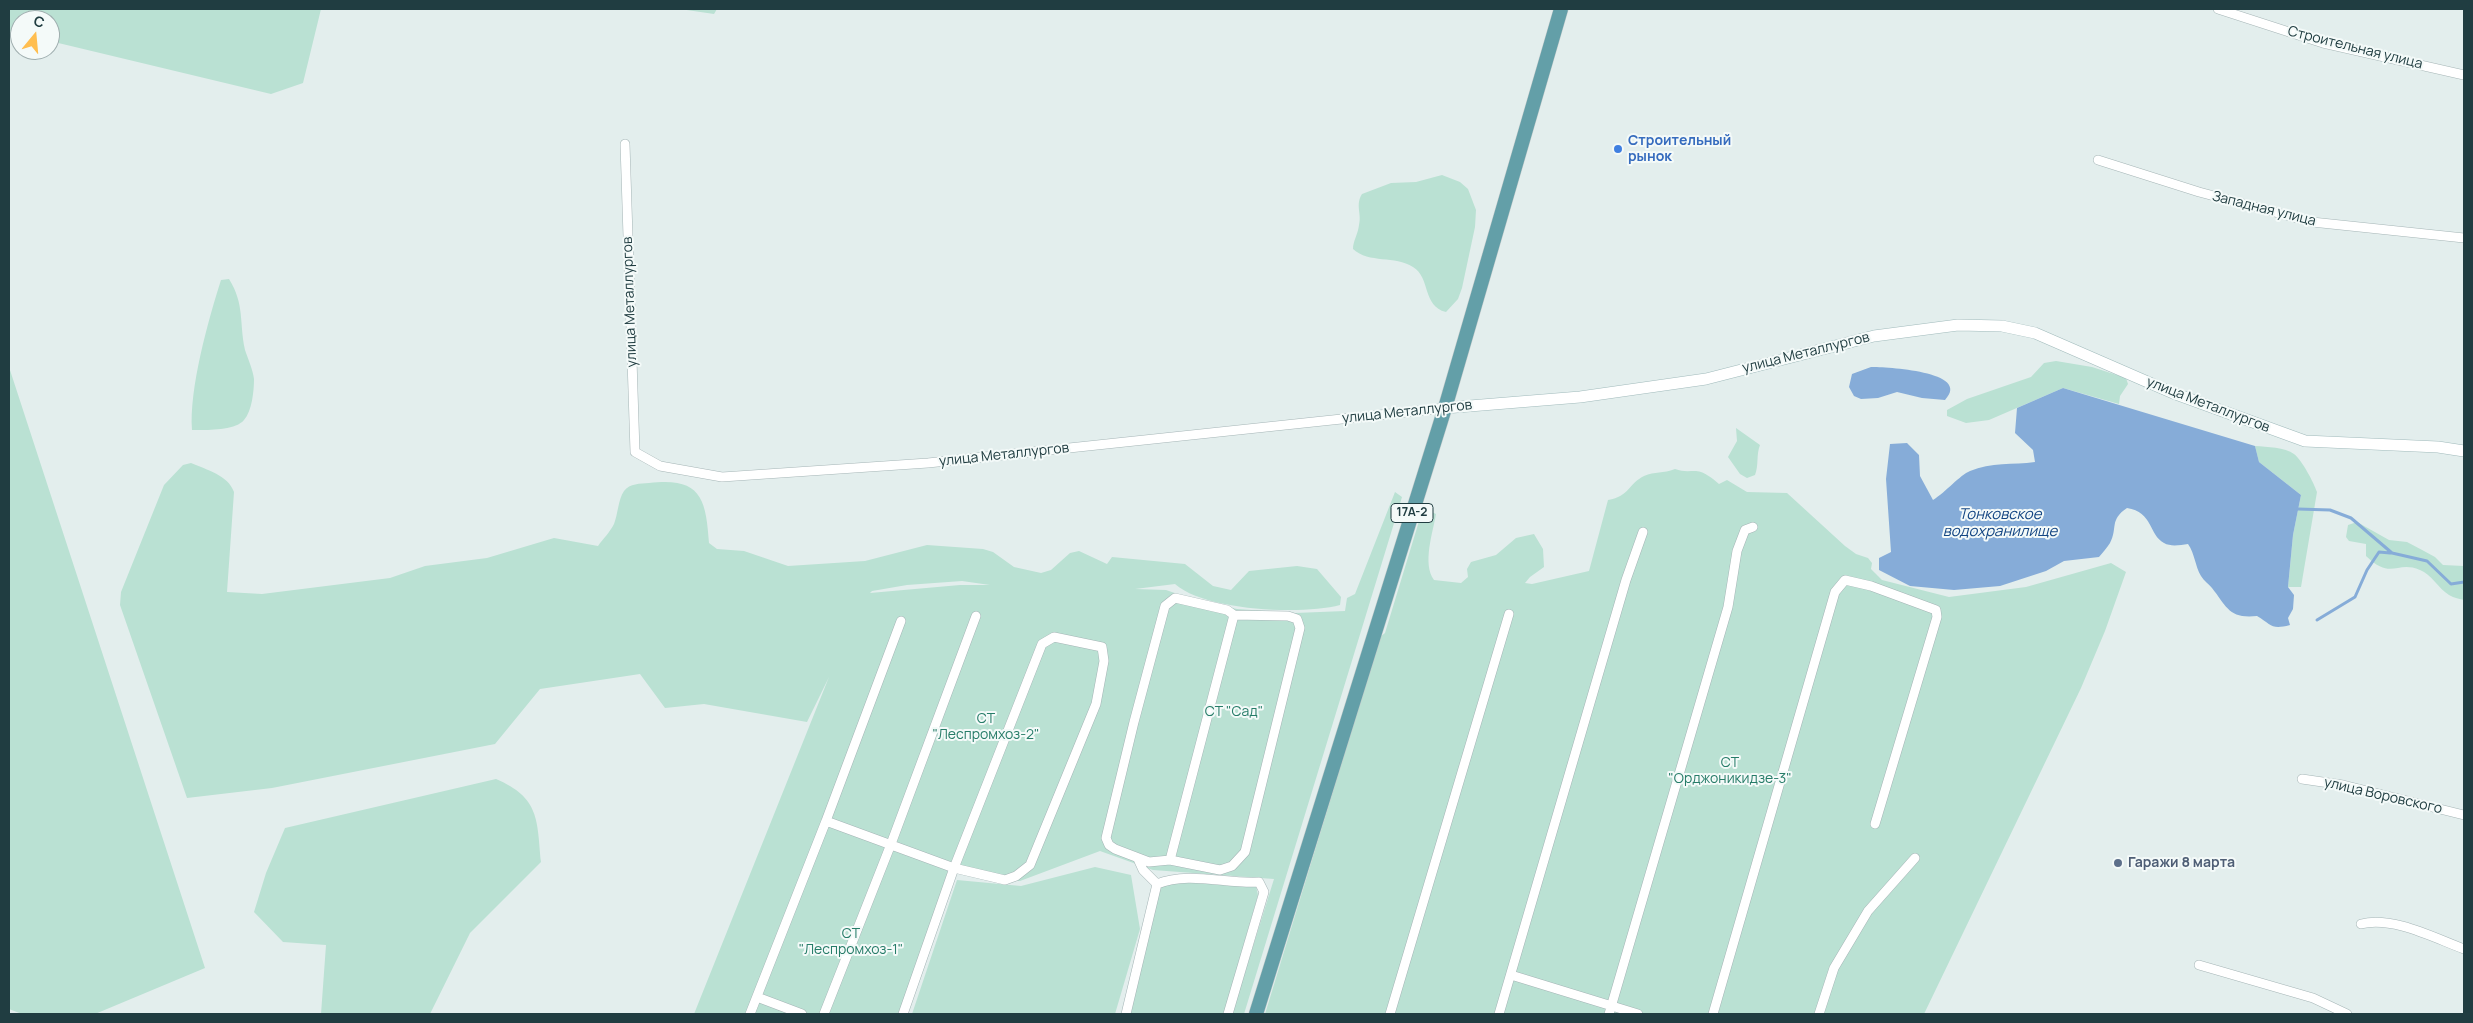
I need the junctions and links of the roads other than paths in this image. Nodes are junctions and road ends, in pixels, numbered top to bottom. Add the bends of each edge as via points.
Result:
1 (1561, 9) edge
2 (2218, 9) edge
3 (2464, 75) edge
4 (625, 144) dead end
5 (2098, 160) dead end
6 (2464, 238) edge
7 (1445, 408) junction
8 (2464, 451) edge
9 (1753, 527) dead end
10 (1643, 532) dead end
11 (1509, 614) dead end
12 (1234, 615) junction
13 (976, 616) dead end
14 (901, 621) dead end
15 (2302, 779) dead end
16 (2464, 815) edge
17 (826, 821) junction
18 (1875, 824) dead end
19 (891, 844) junction
20 (1915, 858) dead end
21 (1138, 859) junction
22 (1170, 860) junction
23 (954, 868) junction
24 (1157, 884) junction
25 (2361, 924) dead end
26 (2464, 948) edge
27 (2199, 966) dead end
28 (1511, 975) junction
29 (757, 997) junction
30 (1610, 1010) edge
31 (750, 1014) edge
32 (802, 1014) edge
33 (824, 1014) edge
34 (904, 1014) edge
35 (1126, 1014) edge
36 (1228, 1014) edge
37 (1256, 1014) edge
38 (1390, 1014) edge
39 (1499, 1014) edge
40 (1638, 1014) edge
41 (1713, 1014) edge
42 (1819, 1014) edge
43 (2347, 1014) edge

1 - 7 main road, 17А-2
2 - 3 street, Строительная улица via 2323,43
4 - 7 street, улица Металлургов via 635,452 660,466 722,477 918,464
5 - 6 street, Западная улица via 2312,222
7 - 8 street, улица Металлургов via 1580,397 1706,379 1874,336 1958,325 2002,326 2035,333 2173,393 2305,441
7 - 37 main road, 17А-2
9 - 30 street via 1745,530 1737,551 1728,607
10 - 28 street via 1626,580
11 - 38 street
12 - 21 street via 1227,610 1175,598 1165,606 1106,838 1109,845
12 - 22 street
12 - 22 street via 1288,616 1297,619 1300,628 1245,852 1232,866 1220,870
13 - 19 street
14 - 17 street
15 - 16 street, улица Воровского via 2343,785
17 - 19 street
17 - 29 street
18 - 41 street via 1937,617 1936,610 1845,580 1835,592
19 - 23 street
19 - 33 street
20 - 42 street via 1868,911 1834,968
21 - 22 street via 1149,862
21 - 24 street via 1143,870
23 - 23 street via 1004,880 1016,876 1030,865 1096,704 1104,661 1102,648 1054,637 1042,644
23 - 34 street
24 - 35 street
24 - 36 street via 1170,878 1259,882 1264,892
25 - 26 street via 2374,921
27 - 43 street via 2313,998
28 - 30 street
28 - 39 street
29 - 31 street
29 - 32 street
30 - 40 street

